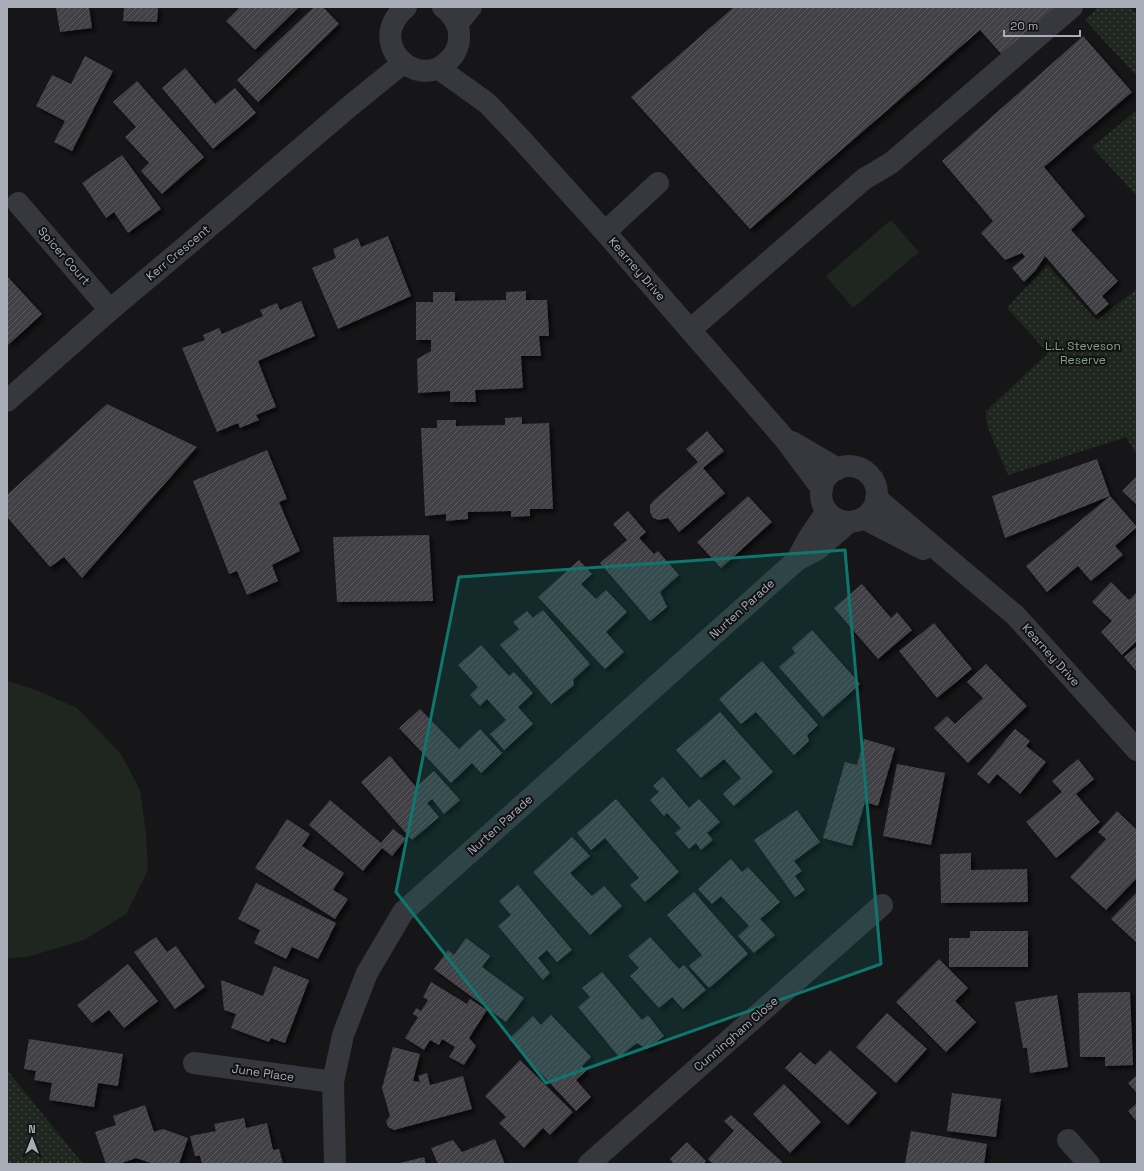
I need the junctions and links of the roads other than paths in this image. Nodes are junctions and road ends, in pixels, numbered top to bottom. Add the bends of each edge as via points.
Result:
1 (443, 7) edge
2 (470, 7) edge
3 (1072, 7) edge
4 (399, 9) edge
5 (457, 24) junction
6 (456, 51) junction
7 (397, 54) junction
8 (438, 68) junction
9 (487, 103) junction
10 (658, 183) dead end
11 (18, 203) dead end
12 (605, 232) junction
13 (110, 310) junction
14 (690, 330) junction
15 (7, 401) edge
16 (784, 438) junction
17 (838, 469) junction
18 (822, 489) junction
19 (876, 498) junction
20 (826, 511) junction
21 (856, 520) junction
22 (797, 560) junction
23 (958, 568) junction
24 (1137, 750) edge
25 (882, 905) dead end
26 (194, 1063) dead end
27 (333, 1082) junction
28 (1068, 1140) dead end
29 (335, 1164) edge
30 (589, 1164) edge
31 (1089, 1164) edge

1 - 5 street
2 - 5 street
3 - 14 street via 890,164 864,180
4 - 7 street via 390,34
5 - 6 street via 459,38
6 - 8 street
6 - 9 street, Kearney Drive
7 - 8 street via 411,67 419,70
7 - 13 street, Kerr Crescent via 350,106
8 - 9 street, Kearney Drive
9 - 12 street, Kearney Drive
10 - 12 street
11 - 13 street, Spicer Court
12 - 14 street, Kearney Drive
13 - 15 street, Kerr Crescent
14 - 16 street, Kearney Drive
16 - 17 street, Kearney Drive
16 - 18 street, Kearney Drive
17 - 18 street via 830,474
17 - 19 street via 854,467 868,474 876,489
18 - 20 street via 821,497
19 - 21 street via 869,513
19 - 23 street, Kearney Drive
20 - 21 street via 840,521
20 - 22 street, Nurten Parade
21 - 22 street, Nurten Parade via 818,549
21 - 23 street, Kearney Drive
22 - 27 street, Nurten Parade via 403,912 367,973 343,1035
23 - 24 street, Kearney Drive via 1014,615
25 - 30 street, Cunningham Close
26 - 27 street, June Place
27 - 29 street, Nurten Parade
28 - 31 street

